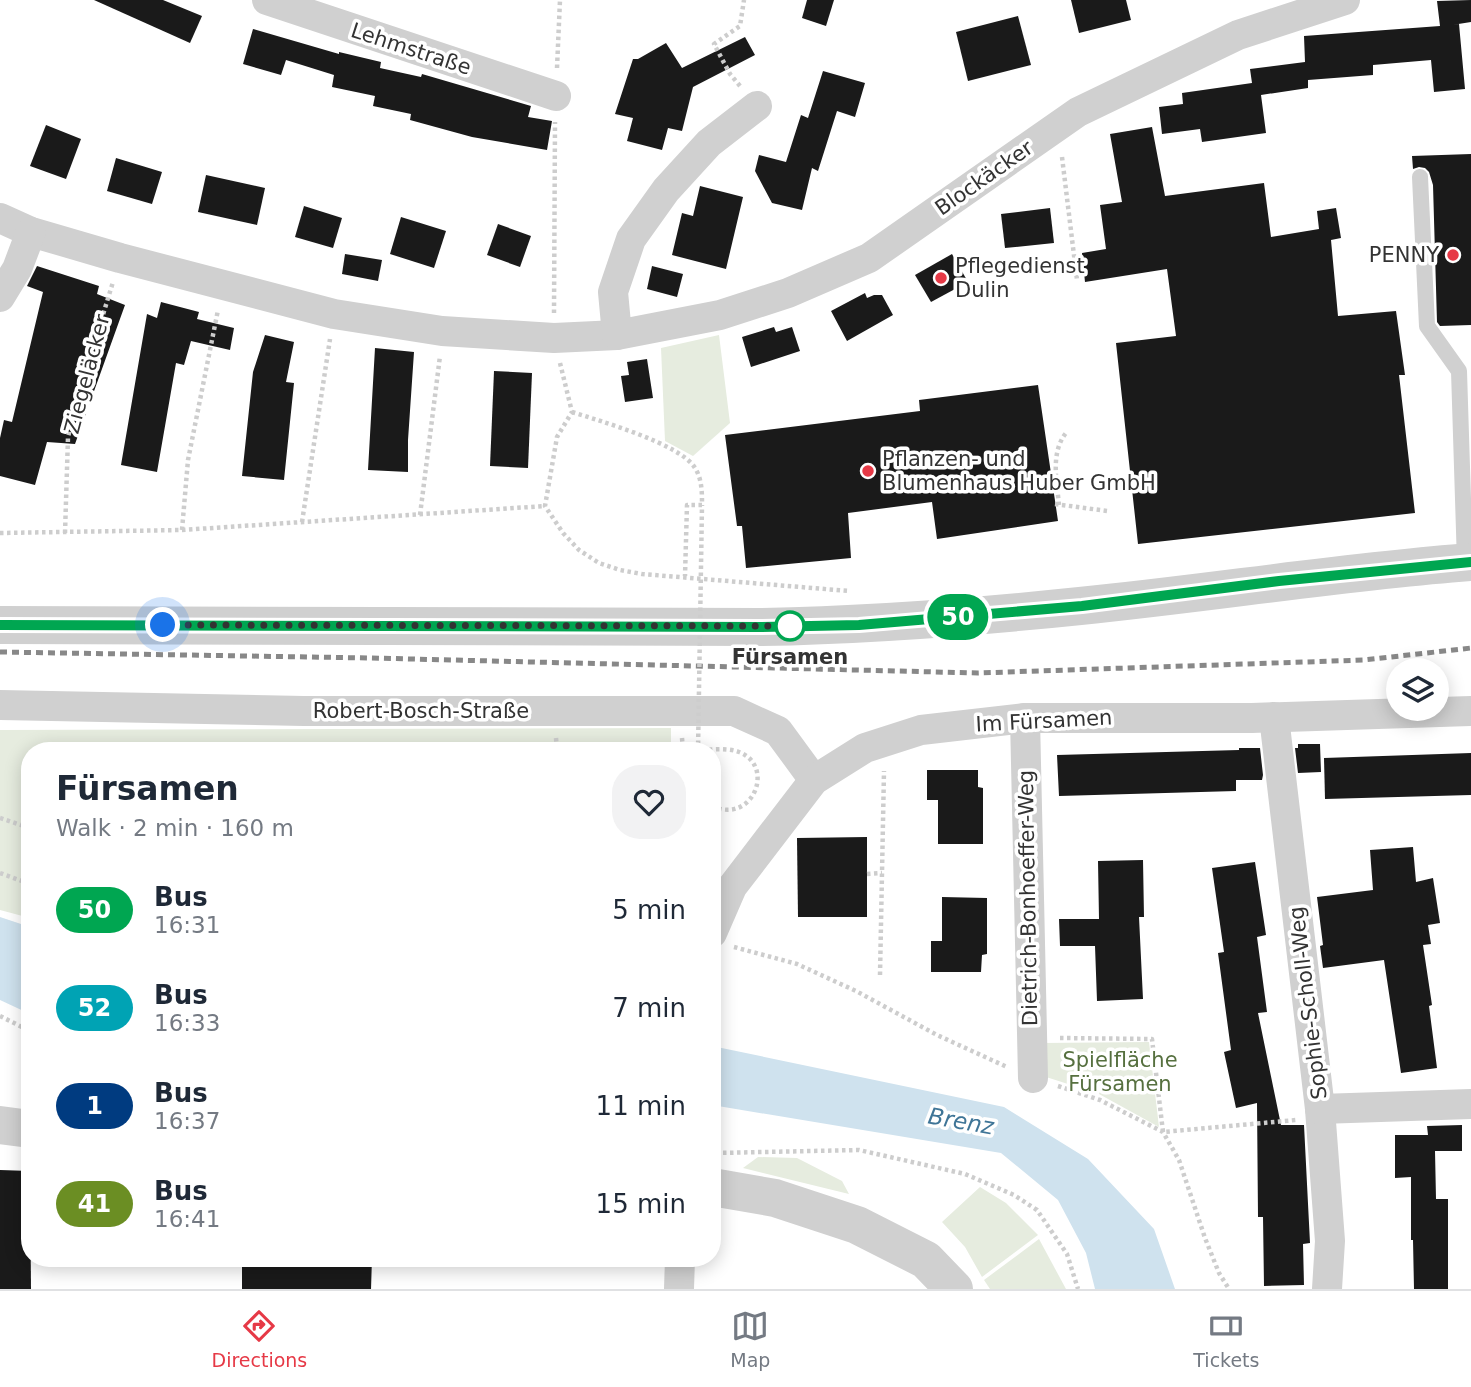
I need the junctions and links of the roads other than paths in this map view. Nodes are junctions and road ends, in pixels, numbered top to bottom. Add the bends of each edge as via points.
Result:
1 (267, 0) edge
2 (1345, 0) edge
3 (556, 96) road end
4 (757, 106) dead end
5 (1420, 177) dead end
6 (0, 218) edge
7 (31, 232) junction
8 (0, 297) edge
9 (617, 335) junction
10 (1468, 563) edge
11 (0, 625) edge
12 (0, 705) edge
13 (1471, 711) edge
14 (1274, 717) junction
15 (1025, 718) junction
16 (814, 780) junction
17 (721, 912) edge
18 (1033, 1078) dead end
19 (1471, 1104) edge
20 (1321, 1113) junction
21 (0, 1125) edge
22 (21, 1128) edge
23 (721, 1189) edge
24 (680, 1267) edge
25 (679, 1289) edge
26 (954, 1289) edge
27 (1327, 1289) edge

1 - 3 street, Lehmstraße
2 - 9 street, Blockäcker via 1238,35 1078,112 869,258 788,293 720,315
4 - 9 street via 709,143 666,190 631,239 613,292
5 - 10 lane via 1427,326 1459,371
6 - 7 street
7 - 8 street
7 - 9 street, Blockäcker via 334,314 442,331 554,338
10 - 11 street via 1082,606 859,625
12 - 16 street, Robert-Bosch-Straße via 304,711 734,711 778,731
13 - 14 street, Im Fürsamen
14 - 15 street, Im Fürsamen
14 - 20 street, Sophie-Scholl-Weg
15 - 16 street, Im Fürsamen via 921,730 865,748
15 - 18 street, Dietrich-Bonhoeffer-Weg
16 - 17 street, Im Fürsamen via 732,887
19 - 20 street
20 - 27 street, Sophie-Scholl-Weg via 1330,1241
21 - 22 street
23 - 26 street via 775,1198 857,1225 926,1259
24 - 25 street

